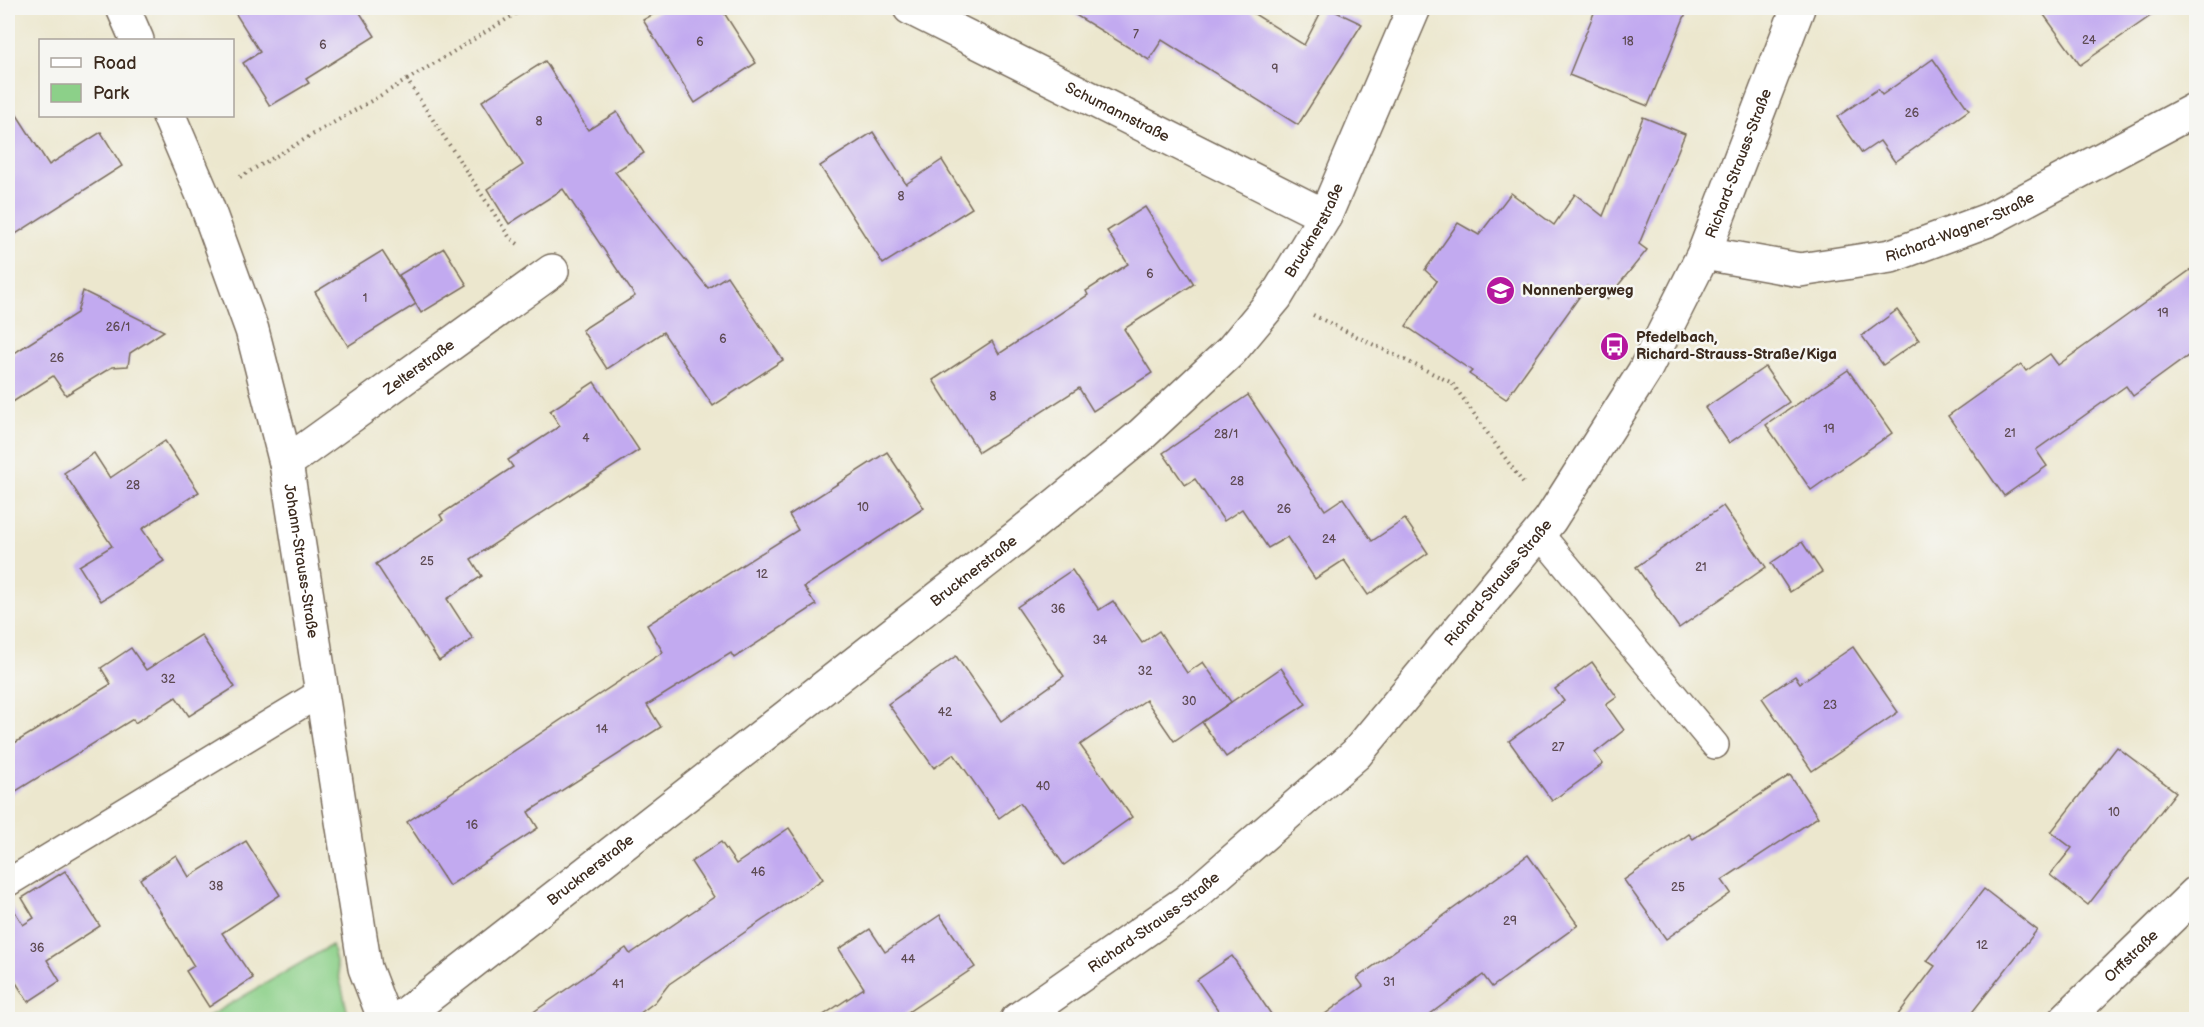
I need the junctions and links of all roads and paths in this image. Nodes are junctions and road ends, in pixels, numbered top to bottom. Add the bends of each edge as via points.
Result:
1 (123, 8) edge
2 (525, 8) edge
3 (910, 8) edge
4 (1414, 8) edge
5 (1798, 8) edge
6 (137, 39) edge
7 (407, 80) junction
8 (2196, 109) edge
9 (169, 117) edge
10 (204, 198) junction
11 (1325, 216) junction
12 (1704, 253) junction
13 (552, 271) joint
14 (1276, 297) junction
15 (285, 463) junction
16 (1544, 526) junction
17 (320, 693) junction
18 (1716, 745) dead end
19 (9, 882) edge
20 (2196, 893) edge
21 (385, 1020) edge
22 (398, 1020) edge
23 (1017, 1020) edge
24 (2065, 1020) edge

1 - 6 street
2 - 7 path
3 - 11 street, Schumannstraße
4 - 11 street, Brucknerstraße
5 - 12 street, Richard-Strauss-Straße
7 - 10 path
7 - 13 path via 510,238
8 - 12 street, Richard-Wagner-Straße via 1988,220 1891,256 1800,270
9 - 10 street, Johann-Strauss-Straße
10 - 15 street, Johann-Strauss-Straße via 252,330
11 - 14 street, Brucknerstraße
12 - 16 street, Richard-Strauss-Straße via 1644,372
13 - 15 street, Zelterstraße
14 - 16 path via 1452,382
14 - 22 street, Brucknerstraße via 1232,351 1122,451
15 - 17 street, Johann-Strauss-Straße
16 - 18 lane
16 - 23 street, Richard-Strauss-Straße via 1356,754 1187,901
17 - 19 lane
17 - 21 street, Johann-Strauss-Straße via 365,968
20 - 24 street, Orffstraße

